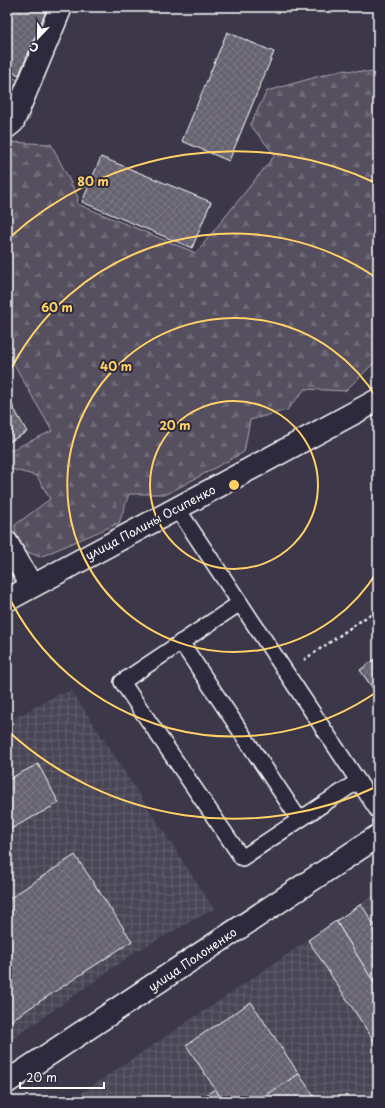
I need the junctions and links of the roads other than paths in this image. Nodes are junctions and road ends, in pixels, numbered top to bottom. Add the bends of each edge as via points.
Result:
1 (61, 7) edge
2 (7, 127) edge
3 (378, 400) edge
4 (177, 508) junction
5 (7, 543) edge
6 (32, 586) junction
7 (7, 600) edge
8 (240, 603) junction
9 (181, 642) junction
10 (358, 781) junction
11 (378, 811) edge
12 (299, 819) junction
13 (378, 836) edge
14 (7, 1082) edge

1 - 2 main road via 13,122
3 - 4 main road, улица Полины Осипенко
4 - 6 main road, улица Полины Осипенко
4 - 8 lane
5 - 6 main road
6 - 7 main road, улица Полины Осипенко
8 - 9 lane
8 - 10 lane
9 - 12 lane
9 - 12 lane via 122,682 242,858
10 - 11 lane
10 - 12 lane
13 - 14 main road, улица Полоненко

